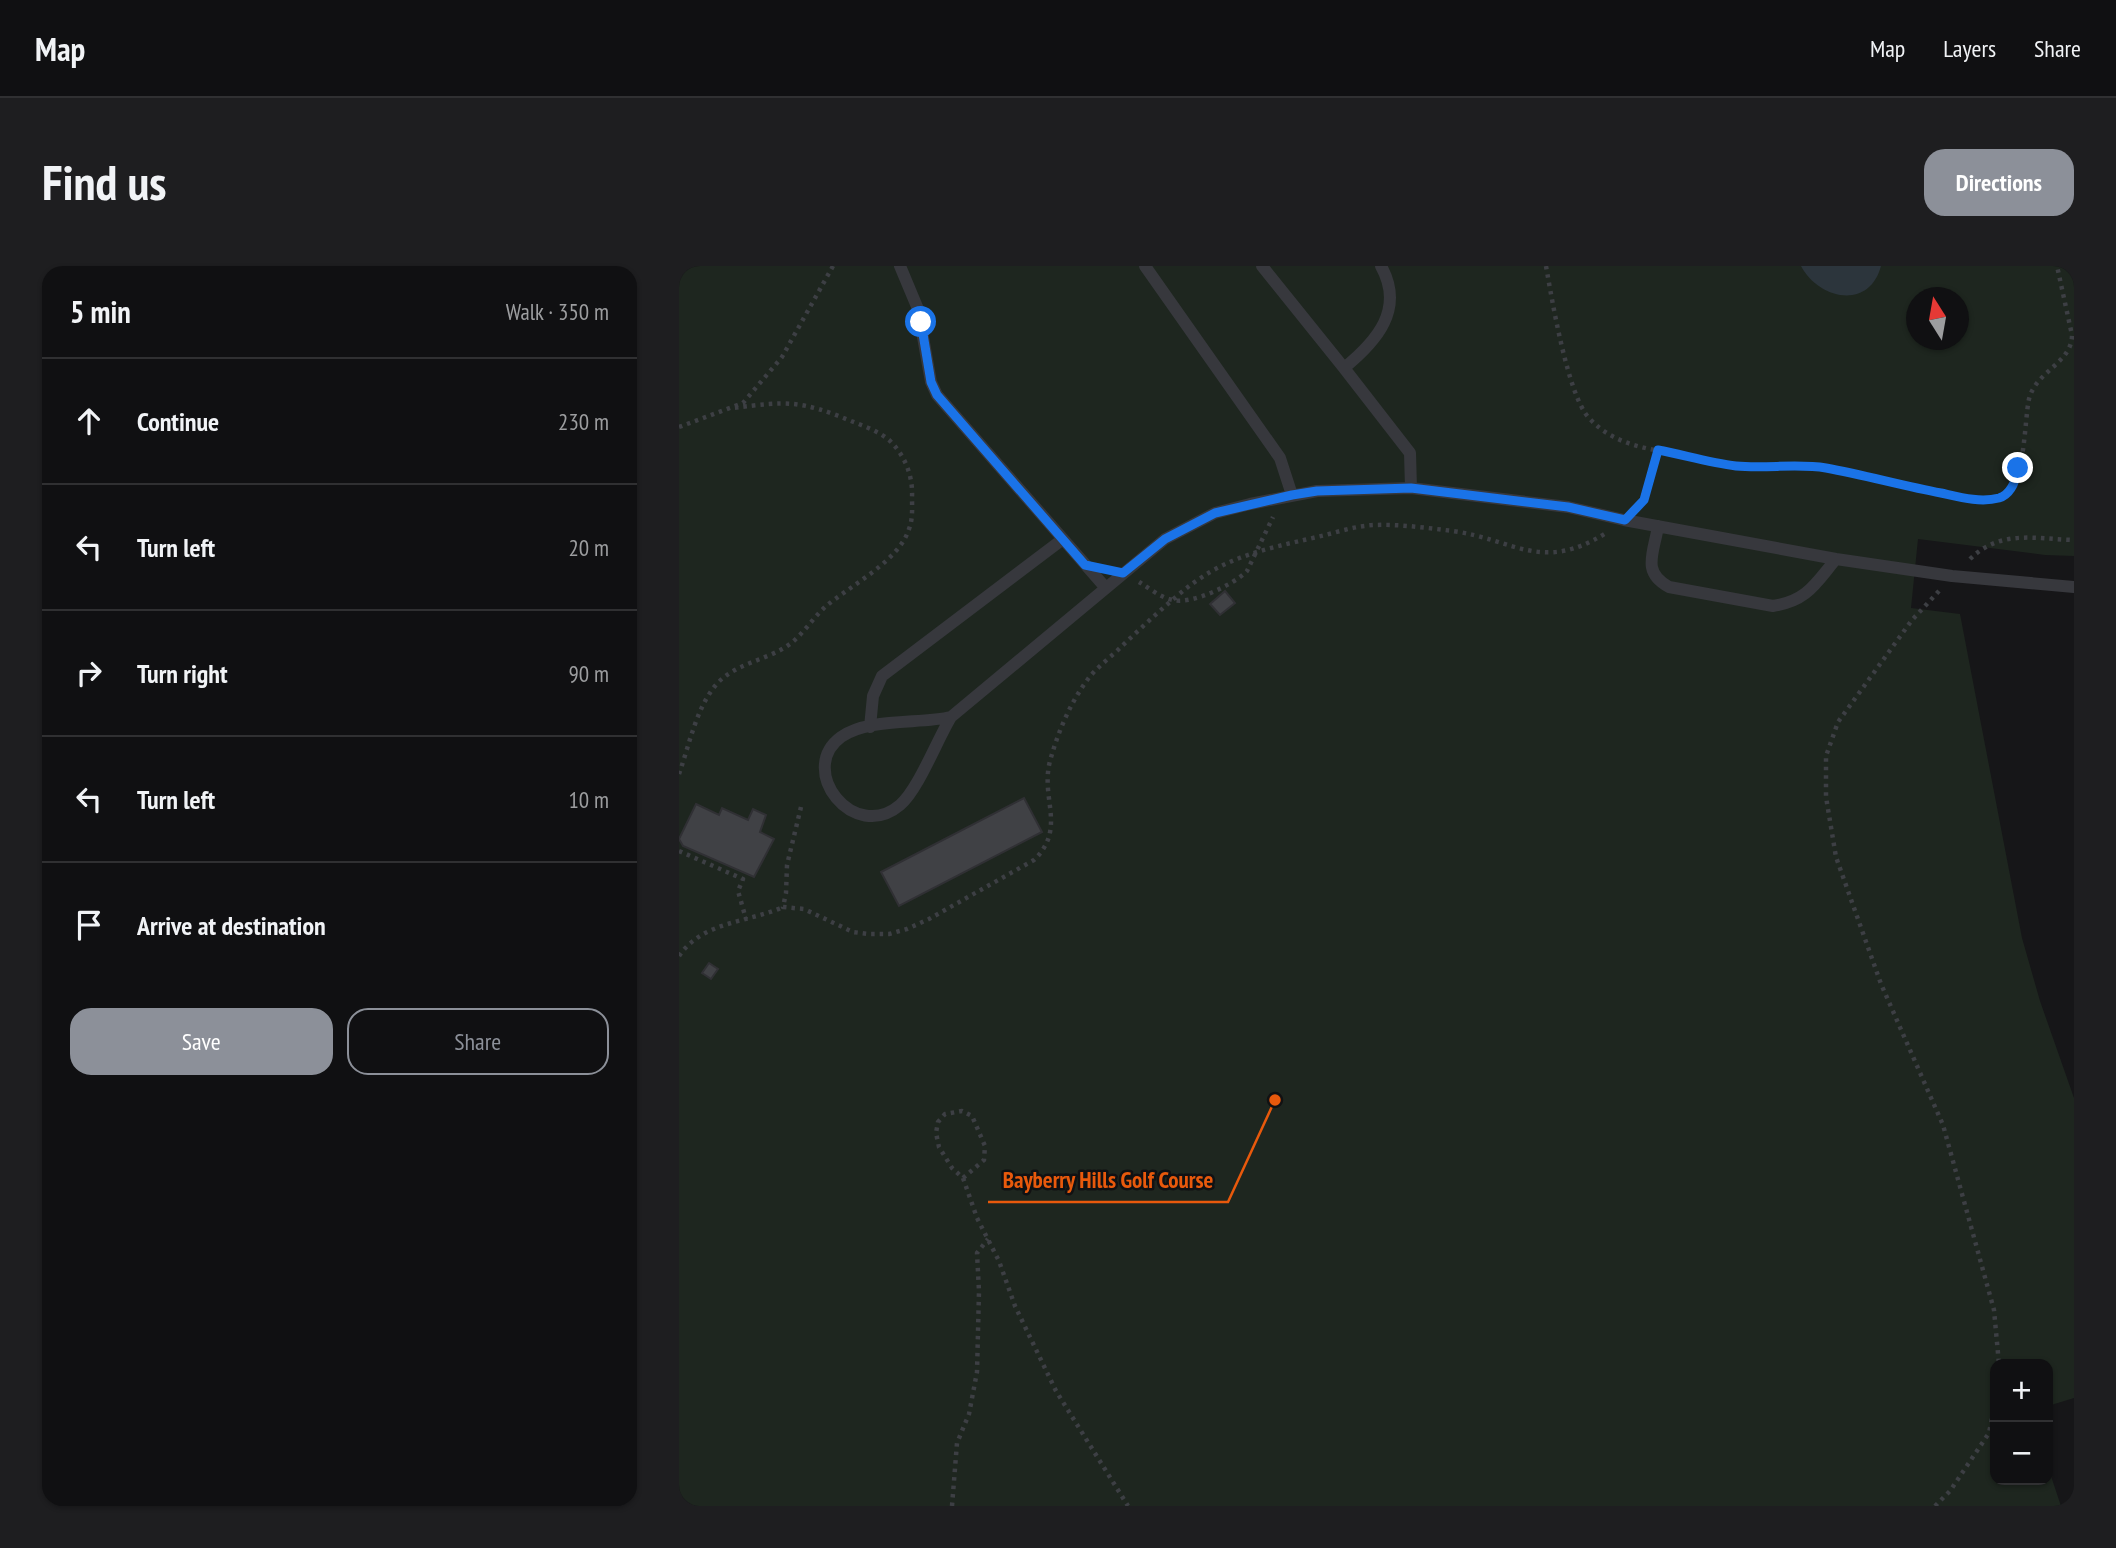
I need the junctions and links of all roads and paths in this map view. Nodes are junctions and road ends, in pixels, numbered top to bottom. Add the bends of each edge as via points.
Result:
1 (833, 266) edge
2 (900, 266) edge
3 (1146, 266) edge
4 (1262, 266) edge
5 (1381, 266) edge
6 (1545, 266) edge
7 (2057, 266) edge
8 (1344, 368) junction
9 (733, 408) junction
10 (679, 427) edge
11 (1658, 450) junction
12 (1411, 488) junction
13 (1287, 496) junction
14 (1625, 520) junction
15 (1658, 526) junction
16 (1063, 540) junction
17 (2074, 540) edge
18 (1257, 552) junction
19 (1836, 559) junction
20 (1123, 573) junction
21 (1952, 576) junction
22 (1105, 587) junction
23 (2074, 587) edge
24 (1172, 600) junction
25 (951, 717) junction
26 (870, 727) junction
27 (679, 774) edge
28 (801, 807) dead end
29 (679, 851) edge
30 (783, 907) junction
31 (746, 919) junction
32 (679, 956) edge
33 (963, 1178) junction
34 (988, 1239) junction
35 (1999, 1359) edge
36 (1991, 1422) edge
37 (952, 1506) edge
38 (1128, 1506) edge
39 (1935, 1506) edge

1 - 9 path via 782,357 743,403
2 - 16 lane via 918,309 937,395
3 - 13 lane via 1280,458
4 - 8 lane
5 - 8 lane via 1390,285 1387,316 1373,342
6 - 11 path via 1572,382 1587,417 1615,438
7 - 11 path via 2072,344 2033,388 2016,480 2003,497 1966,498 1829,468 1733,466
8 - 12 lane via 1410,453
9 - 10 path
9 - 27 path via 803,404 880,434 908,467 912,515 904,542 894,554 824,608 785,647 740,667 715,686 701,710
11 - 14 path via 1644,500
12 - 13 lane via 1351,488
12 - 14 lane via 1568,507
13 - 18 path
13 - 20 lane via 1215,513 1165,539
14 - 15 lane
14 - 18 path via 1595,540 1541,553 1471,534 1405,526 1358,527
15 - 19 lane
15 - 19 lane via 1652,572 1656,580 1669,587 1773,607 1790,604 1805,594
16 - 22 lane
16 - 26 lane via 882,676 873,696
17 - 21 path via 2004,538 1992,542
18 - 24 path via 1213,568
18 - 24 path via 1243,575 1190,600
19 - 21 lane
20 - 22 lane
20 - 24 path
21 - 23 lane
21 - 35 path via 1912,620 1838,722 1826,756 1826,797 1836,858 1881,984 1943,1125 1994,1310
22 - 25 lane
24 - 30 path via 1090,676 1077,695 1059,733 1047,776 1051,836 1034,860 929,919 889,933 853,932 804,909
25 - 26 lane
25 - 26 lane via 911,793 892,811 869,815 840,804 829,787 825,766 832,746 841,737
28 - 30 path via 787,865
29 - 31 path via 743,879 738,891
30 - 31 path
31 - 32 path via 700,936
33 - 33 path via 944,1158 936,1133 945,1114 963,1111 972,1116 985,1146 984,1160
33 - 34 path
34 - 37 path via 977,1253 977,1372 969,1414 957,1444
34 - 38 path via 1055,1391
36 - 39 path via 1989,1433

